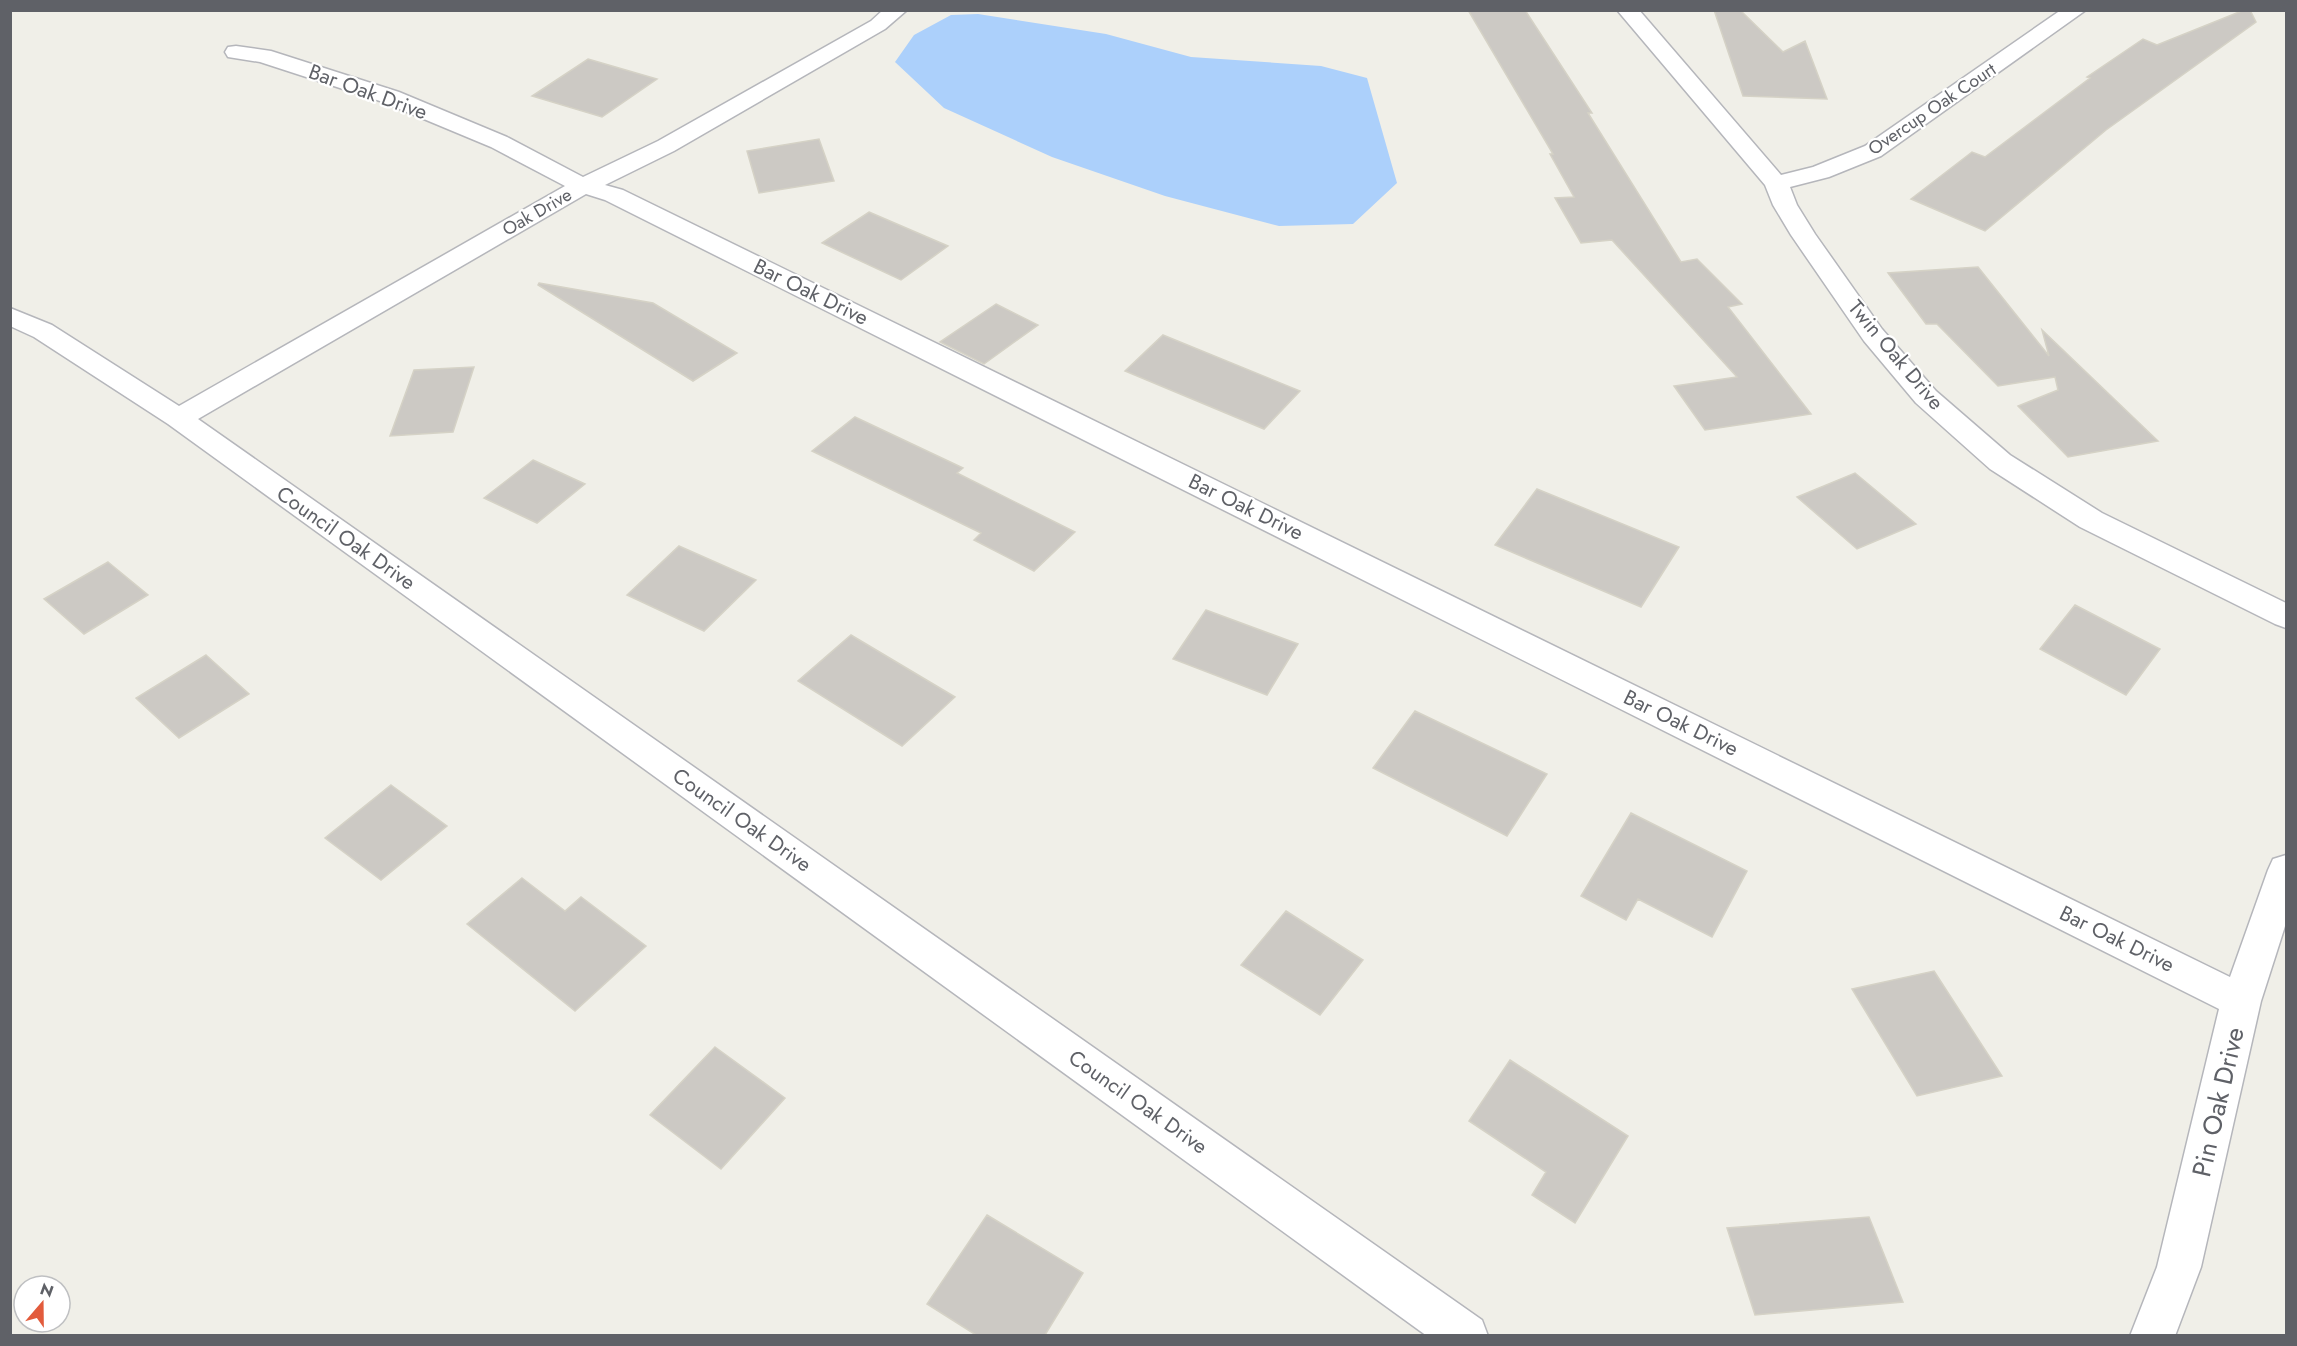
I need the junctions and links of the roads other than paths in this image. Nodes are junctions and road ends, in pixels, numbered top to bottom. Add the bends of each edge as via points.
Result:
1 (897, 10) edge
2 (1627, 10) edge
3 (2076, 10) edge
4 (236, 51) dead end
5 (1776, 183) junction
6 (583, 186) junction
7 (10, 316) edge
8 (178, 418) junction
9 (2286, 616) edge
10 (2286, 870) edge
11 (2241, 1001) junction
12 (1466, 1335) edge
13 (2152, 1335) edge

1 - 6 street, Oak Drive via 878,25 666,146
2 - 5 street, Twin Oak Drive
3 - 5 street, Overcup Oak Court via 1873,151 1821,172
4 - 6 street, Bar Oak Drive via 391,97 499,142
5 - 9 street, Twin Oak Drive via 1803,235 1873,335 1926,398 2000,462 2091,520
6 - 8 street, Oak Drive
6 - 11 street, Bar Oak Drive via 614,195 667,220
7 - 8 street, Council Oak Drive via 43,331
8 - 12 street, Council Oak Drive
10 - 11 street, Pin Oak Drive
11 - 13 street, Pin Oak Drive via 2179,1267

